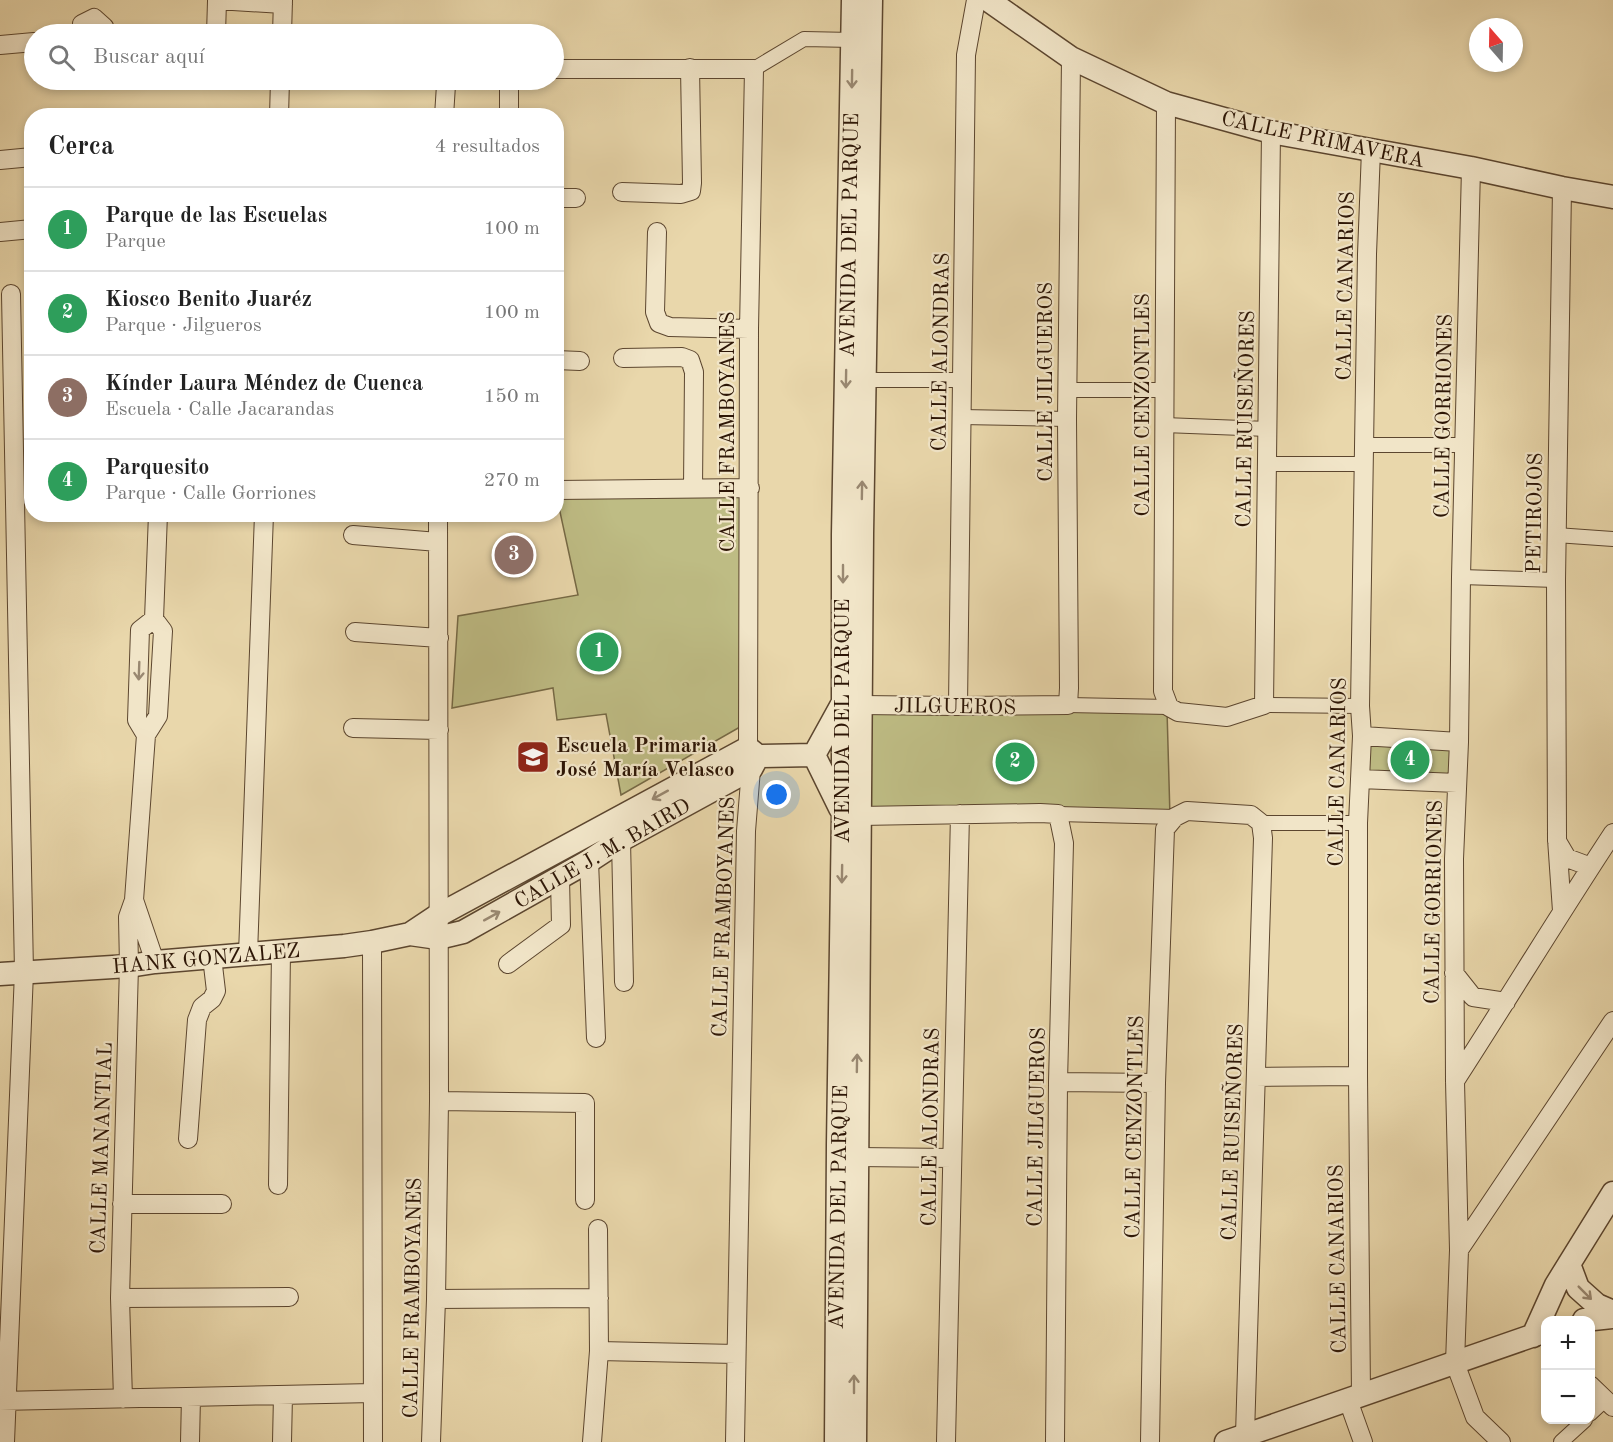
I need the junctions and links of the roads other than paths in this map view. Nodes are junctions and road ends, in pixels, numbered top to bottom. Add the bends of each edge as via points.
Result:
1 (218, 0) edge
2 (853, 0) edge
3 (871, 0) edge
4 (976, 0) edge
5 (988, 0) edge
6 (283, 2) edge
7 (82, 24) edge
8 (101, 24) edge
9 (217, 24) edge
10 (282, 24) edge
11 (852, 39) junction
12 (24, 43) edge
13 (0, 45) edge
14 (1071, 58) junction
15 (690, 68) junction
16 (564, 69) edge
17 (754, 69) junction
18 (280, 90) edge
19 (446, 90) edge
20 (508, 90) edge
21 (1166, 103) junction
22 (279, 108) edge
23 (445, 108) edge
24 (508, 108) edge
25 (1271, 132) junction
26 (1371, 150) junction
27 (24, 158) edge
28 (0, 160) edge
29 (1471, 168) junction
30 (1562, 188) junction
31 (622, 192) dead end
32 (1613, 197) edge
33 (564, 198) edge
34 (576, 198) dead end
35 (24, 230) edge
36 (0, 232) edge
37 (657, 232) dead end
38 (11, 294) dead end
39 (749, 329) junction
40 (623, 358) dead end
41 (564, 360) edge
42 (580, 361) dead end
43 (865, 380) junction
44 (962, 380) junction
45 (1067, 390) junction
46 (1164, 390) junction
47 (962, 417) junction
48 (1067, 419) junction
49 (1164, 425) junction
50 (1268, 429) junction
51 (1364, 445) junction
52 (1465, 445) junction
53 (1267, 464) junction
54 (1364, 464) junction
55 (693, 488) junction
56 (750, 488) junction
57 (564, 490) edge
58 (8, 491) edge
59 (158, 522) edge
60 (264, 522) edge
61 (438, 522) edge
62 (353, 535) dead end
63 (1556, 535) junction
64 (1613, 539) edge
65 (438, 542) junction
66 (1461, 577) junction
67 (1556, 580) junction
68 (355, 632) dead end
69 (439, 638) junction
70 (851, 705) junction
71 (1068, 705) junction
72 (1264, 705) junction
73 (958, 706) junction
74 (1360, 706) junction
75 (1168, 707) junction
76 (353, 728) dead end
77 (439, 730) junction
78 (1362, 736) junction
79 (1459, 742) junction
80 (814, 755) junction
81 (752, 758) junction
82 (1360, 779) junction
83 (1457, 783) junction
84 (851, 814) junction
85 (960, 814) junction
86 (1058, 814) junction
87 (1175, 817) junction
88 (1261, 823) junction
89 (1358, 823) junction
90 (1613, 833) edge
91 (1557, 839) junction
92 (621, 840) junction
93 (589, 861) junction
94 (1591, 867) junction
95 (560, 878) junction
96 (134, 900) junction
97 (1562, 911) junction
98 (438, 927) junction
99 (372, 942) junction
100 (281, 951) junction
101 (248, 954) junction
102 (212, 957) junction
103 (155, 962) junction
104 (508, 964) dead end
105 (129, 966) junction
106 (24, 972) junction
107 (1454, 973) junction
108 (0, 974) edge
109 (624, 982) dead end
110 (1506, 1002) junction
111 (1613, 1021) edge
112 (596, 1038) dead end
113 (1358, 1076) junction
114 (1256, 1077) junction
115 (1455, 1081) junction
116 (1058, 1082) junction
117 (1156, 1083) junction
118 (439, 1101) junction
119 (189, 1139) dead end
120 (856, 1157) junction
121 (952, 1158) junction
122 (278, 1185) dead end
123 (1613, 1193) edge
124 (585, 1200) dead end
125 (122, 1204) junction
126 (222, 1204) dead end
127 (598, 1229) dead end
128 (1459, 1250) junction
129 (1569, 1264) junction
130 (120, 1298) junction
131 (289, 1298) dead end
132 (599, 1298) junction
133 (436, 1299) junction
134 (1613, 1312) edge
135 (1613, 1317) edge
136 (1595, 1319) edge
137 (1539, 1334) edge
138 (599, 1351) junction
139 (736, 1354) junction
140 (1455, 1363) junction
141 (1595, 1390) edge
142 (373, 1393) junction
143 (283, 1395) junction
144 (191, 1397) junction
145 (1355, 1398) junction
146 (123, 1399) junction
147 (3, 1401) edge
148 (1609, 1403) edge
149 (1595, 1411) edge
150 (1580, 1424) edge
151 (1240, 1440) edge
152 (5, 1442) edge
153 (190, 1442) edge
154 (282, 1442) edge
155 (373, 1442) edge
156 (431, 1442) edge
157 (592, 1442) edge
158 (735, 1442) edge
159 (836, 1442) edge
160 (855, 1442) edge
161 (946, 1442) edge
162 (1055, 1442) edge
163 (1150, 1442) edge
164 (1363, 1442) edge
165 (1501, 1442) edge
166 (1561, 1442) edge

1 - 6 street
1 - 9 street
2 - 11 street, AVENIDA DEL PARQUE
3 - 43 street, AVENIDA DEL PARQUE
4 - 44 street, CALLE ALONDRAS via 966,55
5 - 14 street, CALLE PRIMAVERA
6 - 10 street
7 - 8 street via 94,18
11 - 17 street via 804,39
11 -> 70 street, AVENIDA DEL PARQUE via 843,534
12 - 13 street
14 - 21 street, CALLE PRIMAVERA
14 - 45 street, CALLE JILGUEROS
15 - 16 street
15 - 17 street
15 - 31 street via 691,191
17 - 39 street, CALLE FRAMBOYANES
18 - 22 street
19 - 23 street
20 - 24 street
21 - 25 street, CALLE PRIMAVERA
21 - 46 street, CALLE CENZONTLES
25 - 26 street, CALLE PRIMAVERA
25 - 50 street, CALLE RUISEÑORES
26 - 29 street, CALLE PRIMAVERA
26 - 51 street, CALLE CANARIOS
27 - 28 street
29 - 30 street, CALLE PRIMAVERA
29 - 52 street, CALLE GORRIONES
30 - 32 street, CALLE PRIMAVERA
30 - 63 street, PETIROJOS
33 - 34 street
35 - 36 street
37 - 39 street via 655,312 659,323 670,327
38 - 58 street
39 - 56 street, CALLE FRAMBOYANES
40 - 55 street via 690,360 694,372
41 - 42 street
43 - 44 street
70 -> 43 street, AVENIDA DEL PARQUE
44 - 47 street, CALLE ALONDRAS
45 - 46 street
45 - 48 street, CALLE JILGUEROS
46 - 49 street, CALLE CENZONTLES
47 - 48 street
47 - 73 street, CALLE ALONDRAS
48 - 71 street, CALLE JILGUEROS
49 - 50 street
49 - 75 street, CALLE CENZONTLES via 1163,691
50 - 53 street, CALLE RUISEÑORES
51 - 52 street
51 - 54 street, CALLE CANARIOS
52 - 66 street, CALLE GORRIONES
53 - 54 street
53 - 72 street, CALLE RUISEÑORES
54 - 74 street, CALLE CANARIOS
55 - 56 street
55 - 57 street
56 - 81 street, CALLE FRAMBOYANES
58 - 106 street
59 - 96 street, CALLE MANANTIAL via 154,619 140,630 138,720 146,735
60 - 101 street
61 - 65 street, CALLE FRAMBOYANES
62 - 65 street
63 - 64 street
63 - 67 street, PETIROJOS
65 - 69 street, CALLE FRAMBOYANES
66 - 67 street
66 - 79 street, CALLE GORRIONES
67 - 91 street, PETIROJOS
68 - 69 street
69 - 77 street, CALLE FRAMBOYANES
70 - 73 street, JILGUEROS
70 - 80 street
70 - 84 street, AVENIDA DEL PARQUE
71 - 73 street, JILGUEROS
71 - 75 street
72 - 74 street
72 - 75 street via 1227,717 1178,712
74 - 78 street, CALLE CANARIOS
76 - 77 street
77 - 98 street, CALLE FRAMBOYANES
78 - 79 street
78 - 82 street, CALLE CANARIOS
79 - 83 street, CALLE GORRIONES
80 - 81 street, CALLE J. M. BAIRD
80 - 84 street
81 - 92 street, CALLE J. M. BAIRD
81 -> 98 street, CALLE J. M. BAIRD
81 - 139 street, CALLE FRAMBOYANES via 746,831
82 - 83 street
82 - 89 street, CALLE CANARIOS
83 - 107 street, CALLE GORRIONES
84 - 85 street
120 -> 84 street, AVENIDA DEL PARQUE
84 -> 159 street, AVENIDA DEL PARQUE via 838,1157
85 - 86 street
85 - 121 street, CALLE ALONDRAS
86 - 87 street
86 - 116 street, CALLE JILGUEROS via 1064,843
87 - 88 street via 1187,811 1251,815
87 - 117 street, CALLE CENZONTLES via 1165,829
88 - 89 street
88 - 114 street, CALLE RUISEÑORES
89 - 113 street, CALLE CANARIOS
90 - 94 street
91 - 94 street via 1568,858
91 - 97 street, PETIROJOS
92 - 93 street, CALLE J. M. BAIRD
92 - 109 street
93 - 95 street, CALLE J. M. BAIRD
93 - 112 street
94 - 97 street
98 -> 95 street, CALLE J. M. BAIRD via 463,932
95 - 104 street via 561,925
96 - 103 street, CALLE MANANTIAL
96 - 105 street, CALLE MANANTIAL via 128,917
97 - 110 street
98 - 99 street, HANK GONZALEZ
98 - 118 street, CALLE FRAMBOYANES
99 - 100 street, HANK GONZALEZ
99 - 142 street
100 - 101 street, HANK GONZALEZ
100 - 122 street
101 - 102 street, HANK GONZALEZ
102 - 103 street, HANK GONZALEZ
102 - 119 street via 216,991 197,1020
103 - 105 street, HANK GONZALEZ
105 - 106 street, HANK GONZALEZ
105 - 125 street, CALLE MANANTIAL
106 - 108 street, HANK GONZALEZ
106 - 147 street
107 - 110 street via 1473,997
107 - 115 street, CALLE GORRIONES
110 - 115 street
111 - 128 street
113 - 114 street
113 - 145 street, CALLE CANARIOS
114 - 151 street, CALLE RUISEÑORES
115 - 128 street, CALLE GORRIONES
116 - 117 street
116 - 162 street, CALLE JILGUEROS
117 - 163 street, CALLE CENZONTLES
118 - 124 street via 585,1103
118 - 133 street, CALLE FRAMBOYANES
120 - 121 street
160 -> 120 street, AVENIDA DEL PARQUE
121 - 161 street, CALLE ALONDRAS
123 - 129 street
125 - 126 street
125 - 130 street, CALLE MANANTIAL
127 - 132 street
128 - 140 street, CALLE GORRIONES
129 -> 134 street via 1578,1288 1597,1305
129 - 137 street via 1556,1285
130 - 131 street
130 - 146 street, CALLE MANANTIAL
132 - 133 street
132 - 138 street
133 - 156 street, CALLE FRAMBOYANES
135 - 136 street
137 - 140 street
138 - 139 street
138 - 157 street
139 - 158 street, CALLE FRAMBOYANES
140 - 145 street
140 - 165 street, CALLE GORRIONES via 1475,1417
141 - 148 street
142 - 143 street
142 - 155 street
143 - 144 street
143 - 154 street
144 - 146 street
144 - 153 street
145 - 151 street
145 - 164 street, CALLE CANARIOS
146 - 147 street
147 - 152 street
148 - 149 street
150 - 166 street

